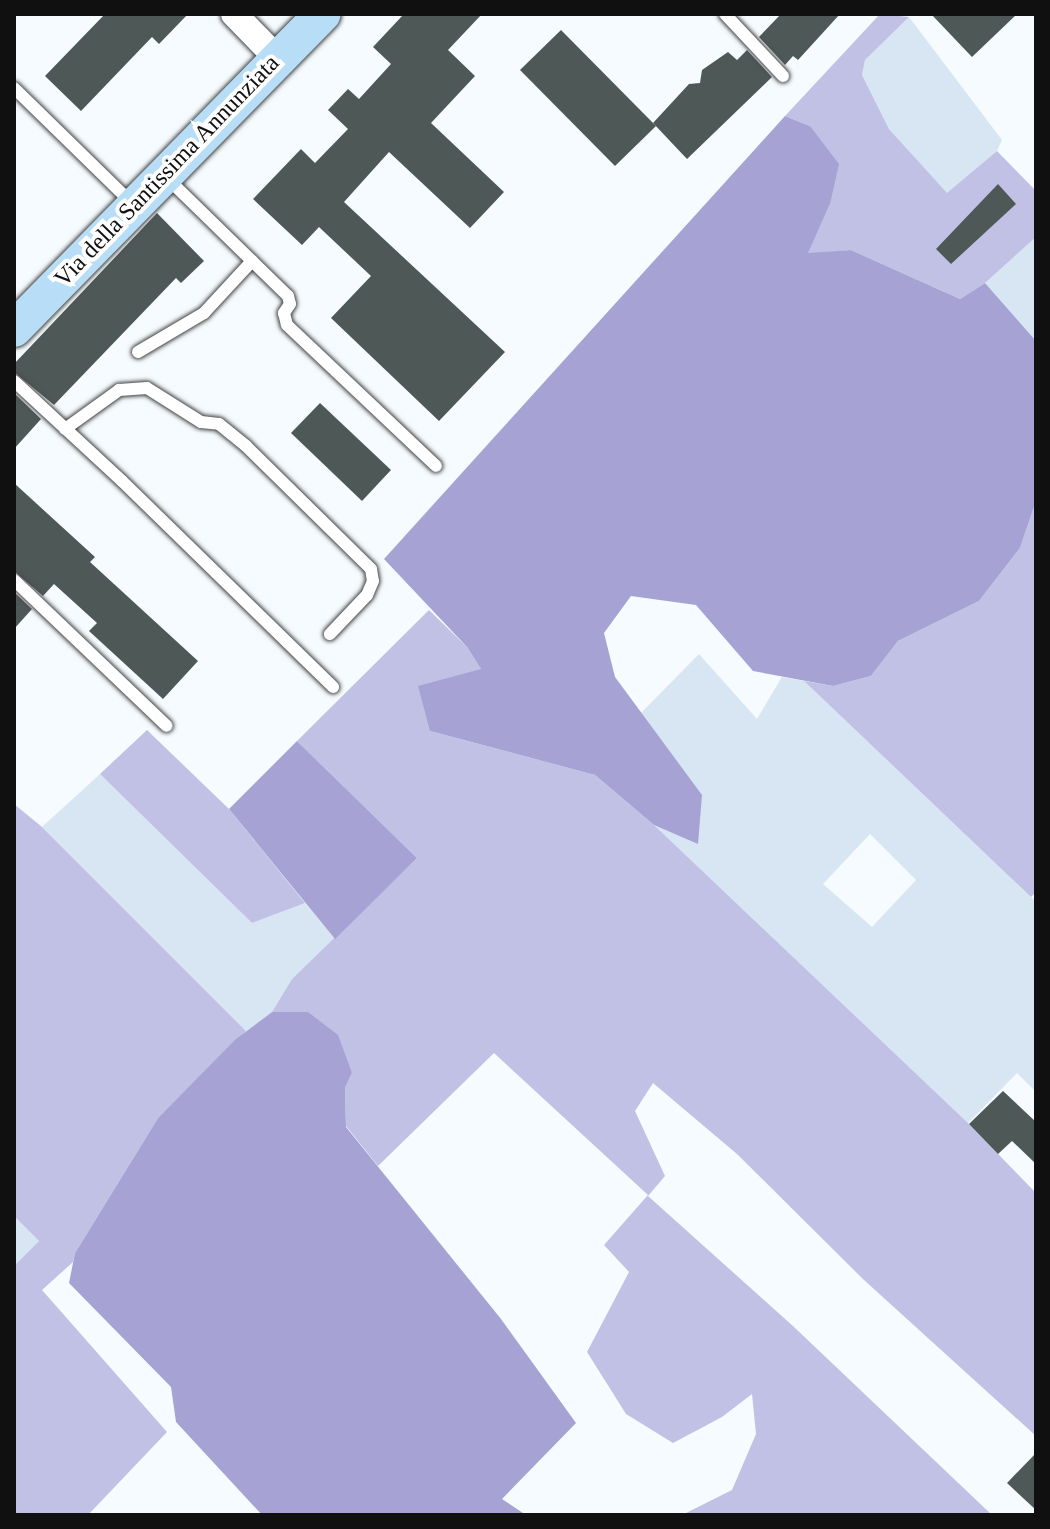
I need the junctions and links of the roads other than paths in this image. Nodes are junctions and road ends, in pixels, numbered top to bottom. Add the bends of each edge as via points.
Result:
1 (234, 14) edge
2 (322, 14) edge
3 (725, 14) edge
4 (277, 58) junction
5 (783, 76) dead end
6 (14, 88) edge
7 (164, 175) junction
8 (134, 205) junction
9 (252, 261) junction
10 (14, 329) edge
11 (138, 352) dead end
12 (14, 381) edge
13 (65, 429) junction
14 (436, 466) dead end
15 (14, 580) edge
16 (330, 634) dead end
17 (333, 687) dead end
18 (167, 726) dead end

1 - 4 street
2 - 4 street, Via della Santissima Annunziata
3 - 5 lane
4 - 7 street, Via della Santissima Annunziata
6 - 8 lane
7 - 8 street, Via della Santissima Annunziata
7 - 9 lane
8 - 10 street, Via della Santissima Annunziata
9 - 11 lane via 204,313
9 - 14 lane via 288,296 287,325
12 - 13 lane
13 - 16 lane via 119,390 147,388 201,422 219,424 371,569 367,595
13 - 17 lane
15 - 18 lane

